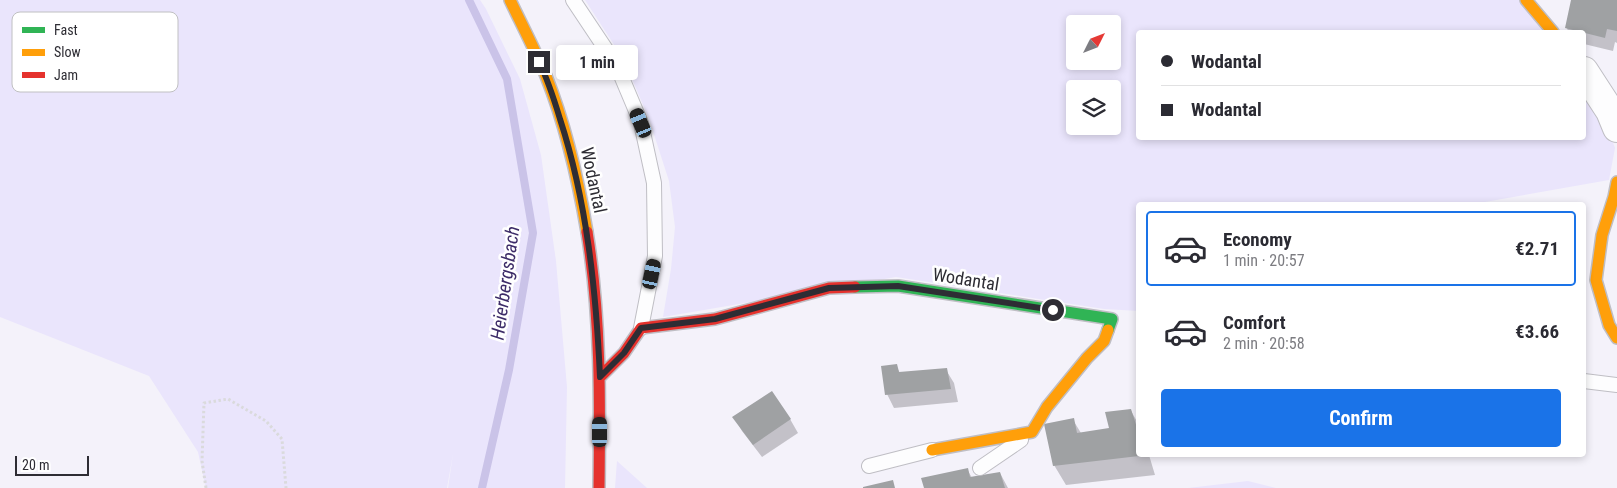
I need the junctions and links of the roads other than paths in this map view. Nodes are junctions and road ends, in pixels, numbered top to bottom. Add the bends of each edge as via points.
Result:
1 (510, 0) edge
2 (573, 0) edge
3 (1526, 0) edge
4 (1551, 30) edge
5 (1586, 74) edge
6 (1617, 128) edge
7 (1617, 182) edge
8 (641, 328) junction
9 (1617, 338) edge
10 (600, 377) junction
11 (1586, 381) edge
12 (1617, 385) edge
13 (1032, 432) junction
14 (932, 450) joint
15 (868, 466) dead end
16 (980, 468) dead end
17 (599, 488) edge

1 - 10 street, Wodantal via 546,77 569,145 590,251
2 - 8 lane via 617,66 641,123 654,183 655,256
3 - 4 street
5 - 6 street
7 - 9 street via 1602,235 1596,280 1609,325
8 - 10 street via 624,353
8 - 13 street, Wodantal via 715,319 829,288 898,286 1112,319 1104,341 1047,407
10 - 17 street, Wodantal
11 - 12 lane
13 - 14 street
13 - 16 lane
14 - 15 lane

